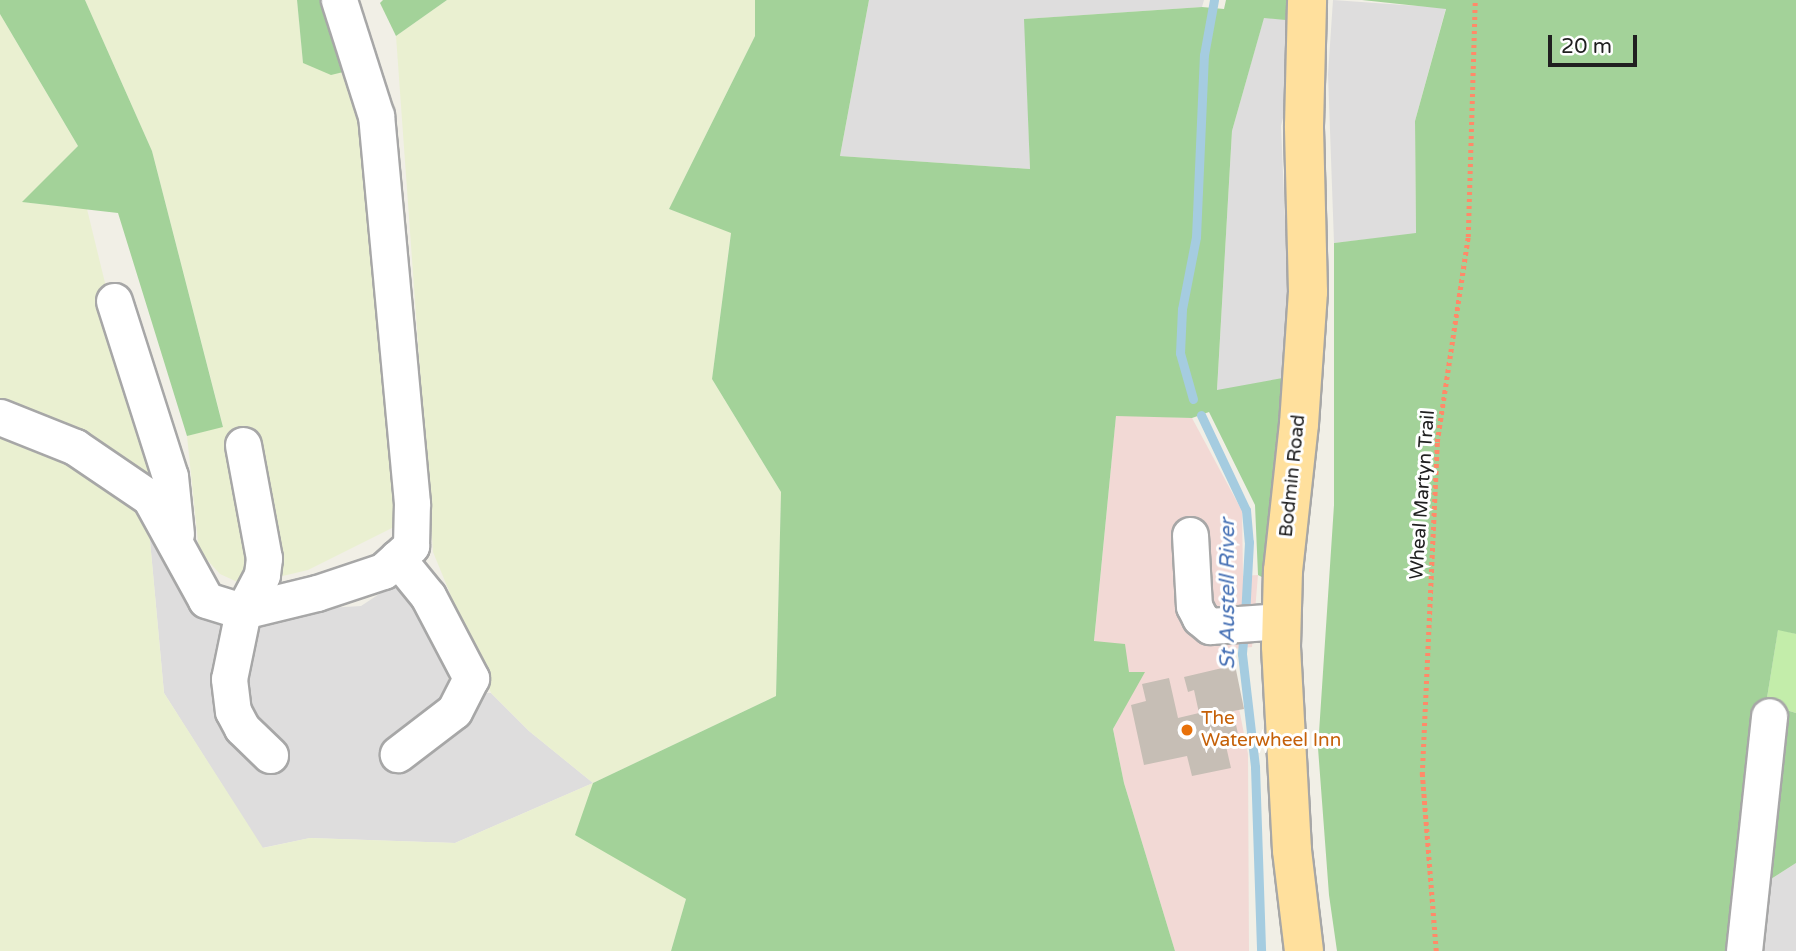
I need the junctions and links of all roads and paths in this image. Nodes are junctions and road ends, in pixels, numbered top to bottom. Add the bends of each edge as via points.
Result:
1 (339, 0) edge
2 (1307, 0) edge
3 (1475, 0) edge
4 (114, 301) dead end
5 (0, 416) edge
6 (243, 445) dead end
7 (1190, 535) dead end
8 (176, 541) junction
9 (397, 558) junction
10 (243, 611) junction
11 (1258, 623) junction
12 (1769, 716) dead end
13 (398, 754) dead end
14 (271, 755) dead end
15 (1304, 951) edge
16 (1436, 951) edge
17 (1744, 951) edge

1 - 9 lane via 376,116 412,503 411,546
2 - 11 main road, Bodmin Road via 1308,292 1299,424 1283,571
3 - 16 path, Wheal Martyn Trail via 1468,237 1437,442 1423,761
4 - 8 lane via 170,476
5 - 8 lane via 75,447 150,498
6 - 10 lane via 264,558 262,575
7 - 11 lane via 1194,606 1200,618 1210,626
8 - 10 lane via 206,600
9 - 10 lane via 383,571
9 - 13 lane via 428,596 471,678 454,710
10 - 14 lane via 229,679 233,711 242,728
11 - 15 main road, Bodmin Road
12 - 17 lane

